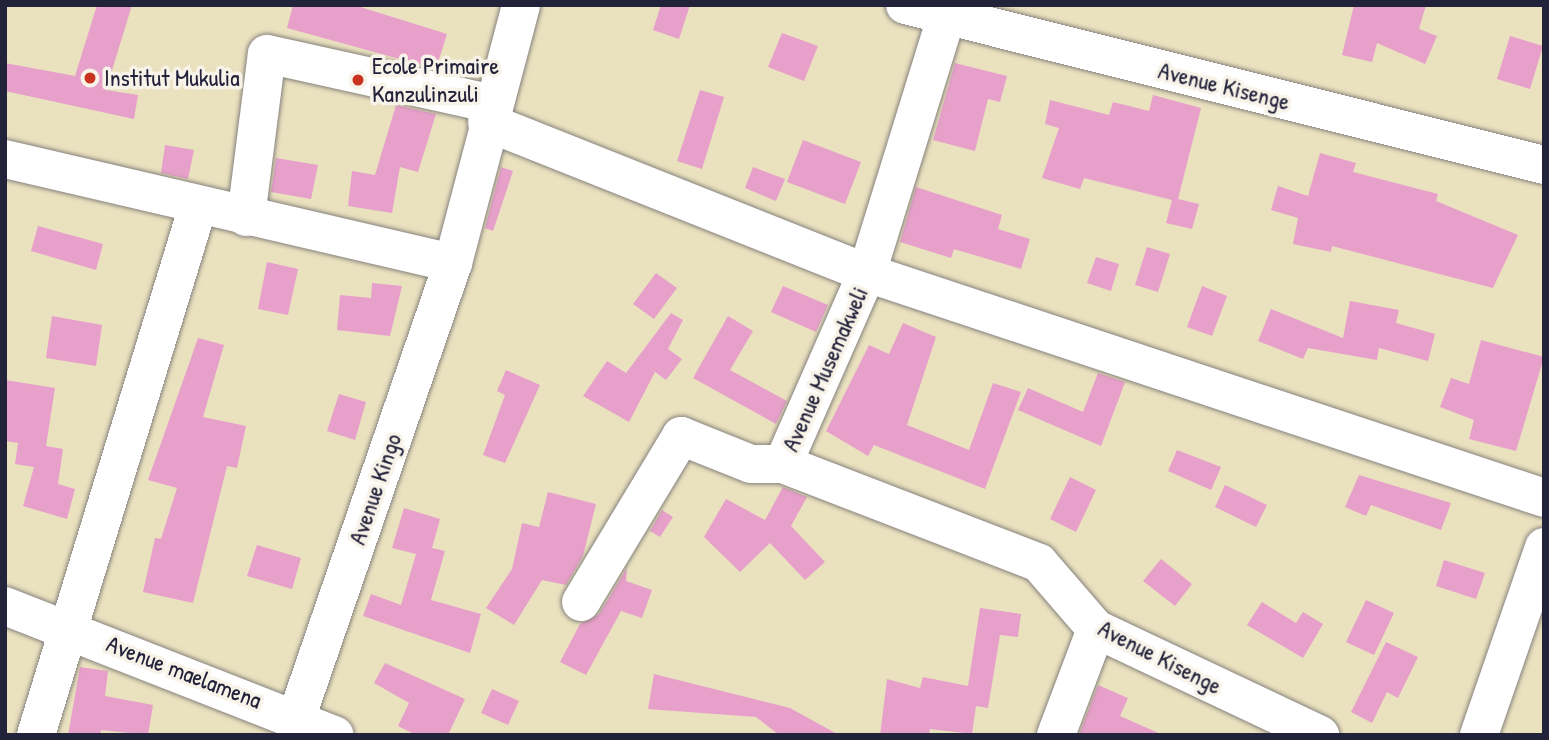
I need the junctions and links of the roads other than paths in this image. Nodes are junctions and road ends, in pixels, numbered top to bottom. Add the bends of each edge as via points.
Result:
1 (521, 5) edge
2 (905, 5) edge
3 (948, 11) edge
4 (489, 113) junction
5 (5, 159) edge
6 (1544, 165) edge
7 (198, 206) junction
8 (246, 217) junction
9 (453, 262) junction
10 (867, 274) junction
11 (783, 464) junction
12 (1544, 498) edge
13 (1544, 547) edge
14 (582, 602) dead end
15 (5, 606) edge
16 (72, 628) junction
17 (1096, 629) junction
18 (297, 716) junction
19 (36, 735) edge
20 (335, 735) edge
21 (1056, 735) edge
22 (1320, 735) edge
23 (1479, 735) edge

1 - 4 street, Avenue Kingo
2 - 3 street, Avenue Kisenge
3 - 6 street, Avenue Kisenge
3 - 10 street, Avenue Musemakweli
4 - 8 street via 267,54
4 - 9 street, Avenue Kingo
4 - 10 street
5 - 7 street
7 - 8 street
7 - 16 street
8 - 9 street
9 - 18 street, Avenue Kingo
10 - 11 street, Avenue Musemakweli
10 - 12 street
11 - 14 street, Avenue Kisenge via 751,464 681,436
11 - 17 street, Avenue Kisenge via 1039,563
13 - 23 street
15 - 16 street, Avenue maelamena
16 - 18 street, Avenue maelamena
16 - 19 street
17 - 21 street
17 - 22 street, Avenue Kisenge
18 - 20 street

